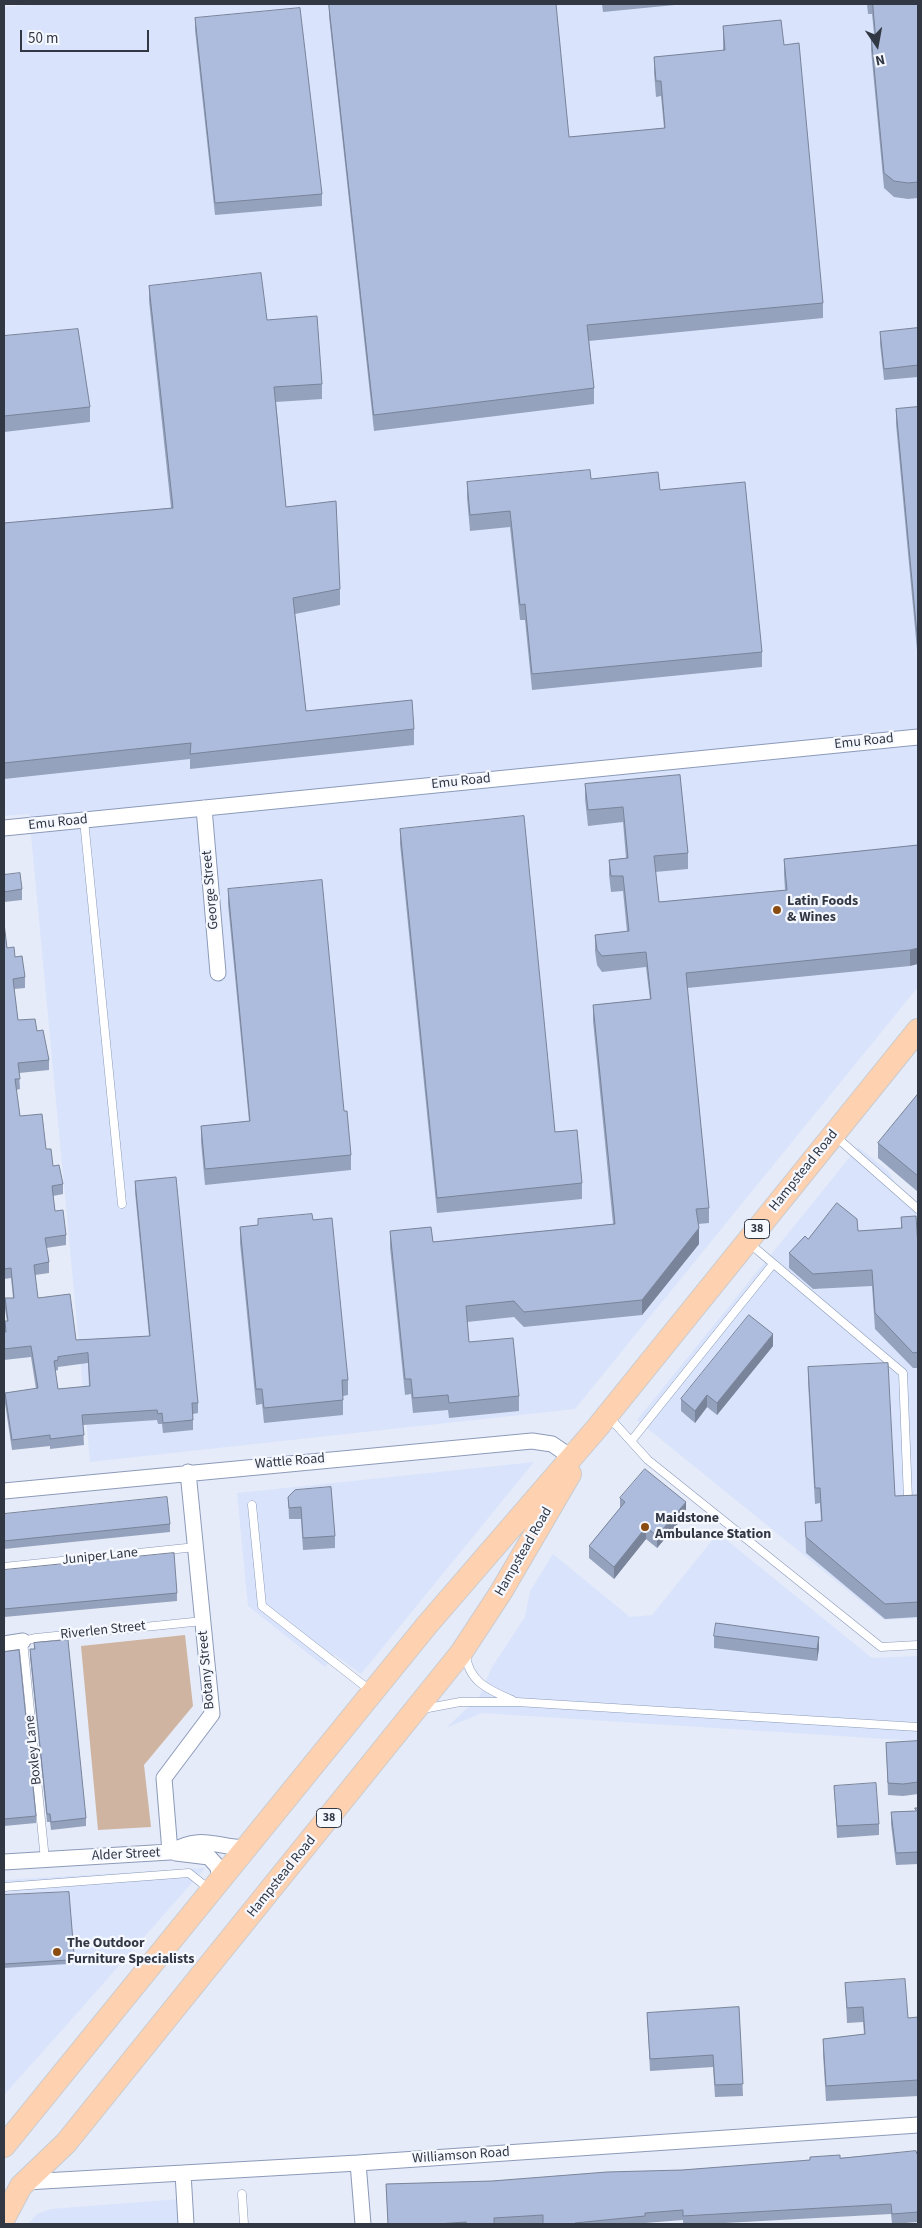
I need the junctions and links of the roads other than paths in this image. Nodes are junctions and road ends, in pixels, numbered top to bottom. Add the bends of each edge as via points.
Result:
1 (918, 737) edge
2 (204, 808) junction
3 (84, 820) junction
4 (4, 828) edge
5 (218, 973) dead end
6 (918, 1030) edge
7 (834, 1134) junction
8 (122, 1204) dead end
9 (918, 1209) edge
10 (747, 1241) junction
11 (773, 1264) junction
12 (602, 1422) junction
13 (632, 1440) junction
14 (571, 1457) junction
15 (188, 1472) junction
16 (4, 1491) edge
17 (908, 1500) edge
18 (252, 1505) dead end
19 (196, 1547) junction
20 (4, 1567) edge
21 (203, 1621) junction
22 (23, 1641) junction
23 (468, 1643) junction
24 (4, 1644) edge
25 (918, 1645) edge
26 (373, 1692) junction
27 (517, 1702) junction
28 (416, 1711) junction
29 (918, 1727) edge
30 (245, 1848) junction
31 (170, 1852) junction
32 (45, 1860) junction
33 (4, 1862) edge
34 (216, 1884) junction
35 (4, 1887) edge
36 (918, 2125) edge
37 (4, 2146) edge
38 (358, 2163) junction
39 (183, 2174) junction
40 (15, 2182) edge
41 (242, 2194) dead end
42 (4, 2218) edge
43 (185, 2224) edge
44 (244, 2224) edge
45 (363, 2224) edge

1 - 2 street, Emu Road
2 - 3 street, Emu Road
2 - 5 street, George Street
3 - 4 street, Emu Road
3 - 8 lane
6 - 7 main road, Hampstead Road / 38
7 - 9 lane
7 - 10 main road, Hampstead Road / 38
10 - 11 lane
10 - 12 main road, Hampstead Road / 38
11 - 13 lane
11 - 17 lane via 903,1373
12 - 13 lane
12 - 14 main road, Hampstead Road / 38
12 - 23 main road, Hampstead Road / 38
13 - 25 lane via 648,1460 881,1647
14 - 15 street, Wattle Road via 552,1444 532,1440
14 - 26 main road, Hampstead Road / 38
15 - 16 street, Wattle Road
15 - 19 street, Botany Street
18 - 26 lane via 262,1606
19 - 20 lane, Juniper Lane
19 - 21 street, Botany Street
21 - 22 lane, Riverlen Street
21 - 31 street, Botany Street via 212,1714 164,1778
22 - 24 street, Riverlen Street
22 - 32 lane, Boxley Lane
23 - 27 lane via 466,1658 475,1679 487,1689
23 - 28 main road, Hampstead Road / 38
26 - 30 main road, Hampstead Road / 38
27 - 28 lane via 460,1702
27 - 29 lane
28 - 40 main road, Hampstead Road / 38 via 66,2144 51,2160
30 - 31 street, Alder Street via 209,1842
30 - 34 main road, Hampstead Road / 38
31 - 32 street, Alder Street
31 - 34 street via 209,1857 217,1866
32 - 33 street, Alder Street
34 - 35 lane via 190,1873
34 - 37 main road, Hampstead Road / 38
36 - 38 street, Williamson Road
38 - 39 street, Williamson Road
38 - 45 street
39 - 40 street, Williamson Road
39 - 43 street
40 - 42 main road, 38
41 - 44 lane

